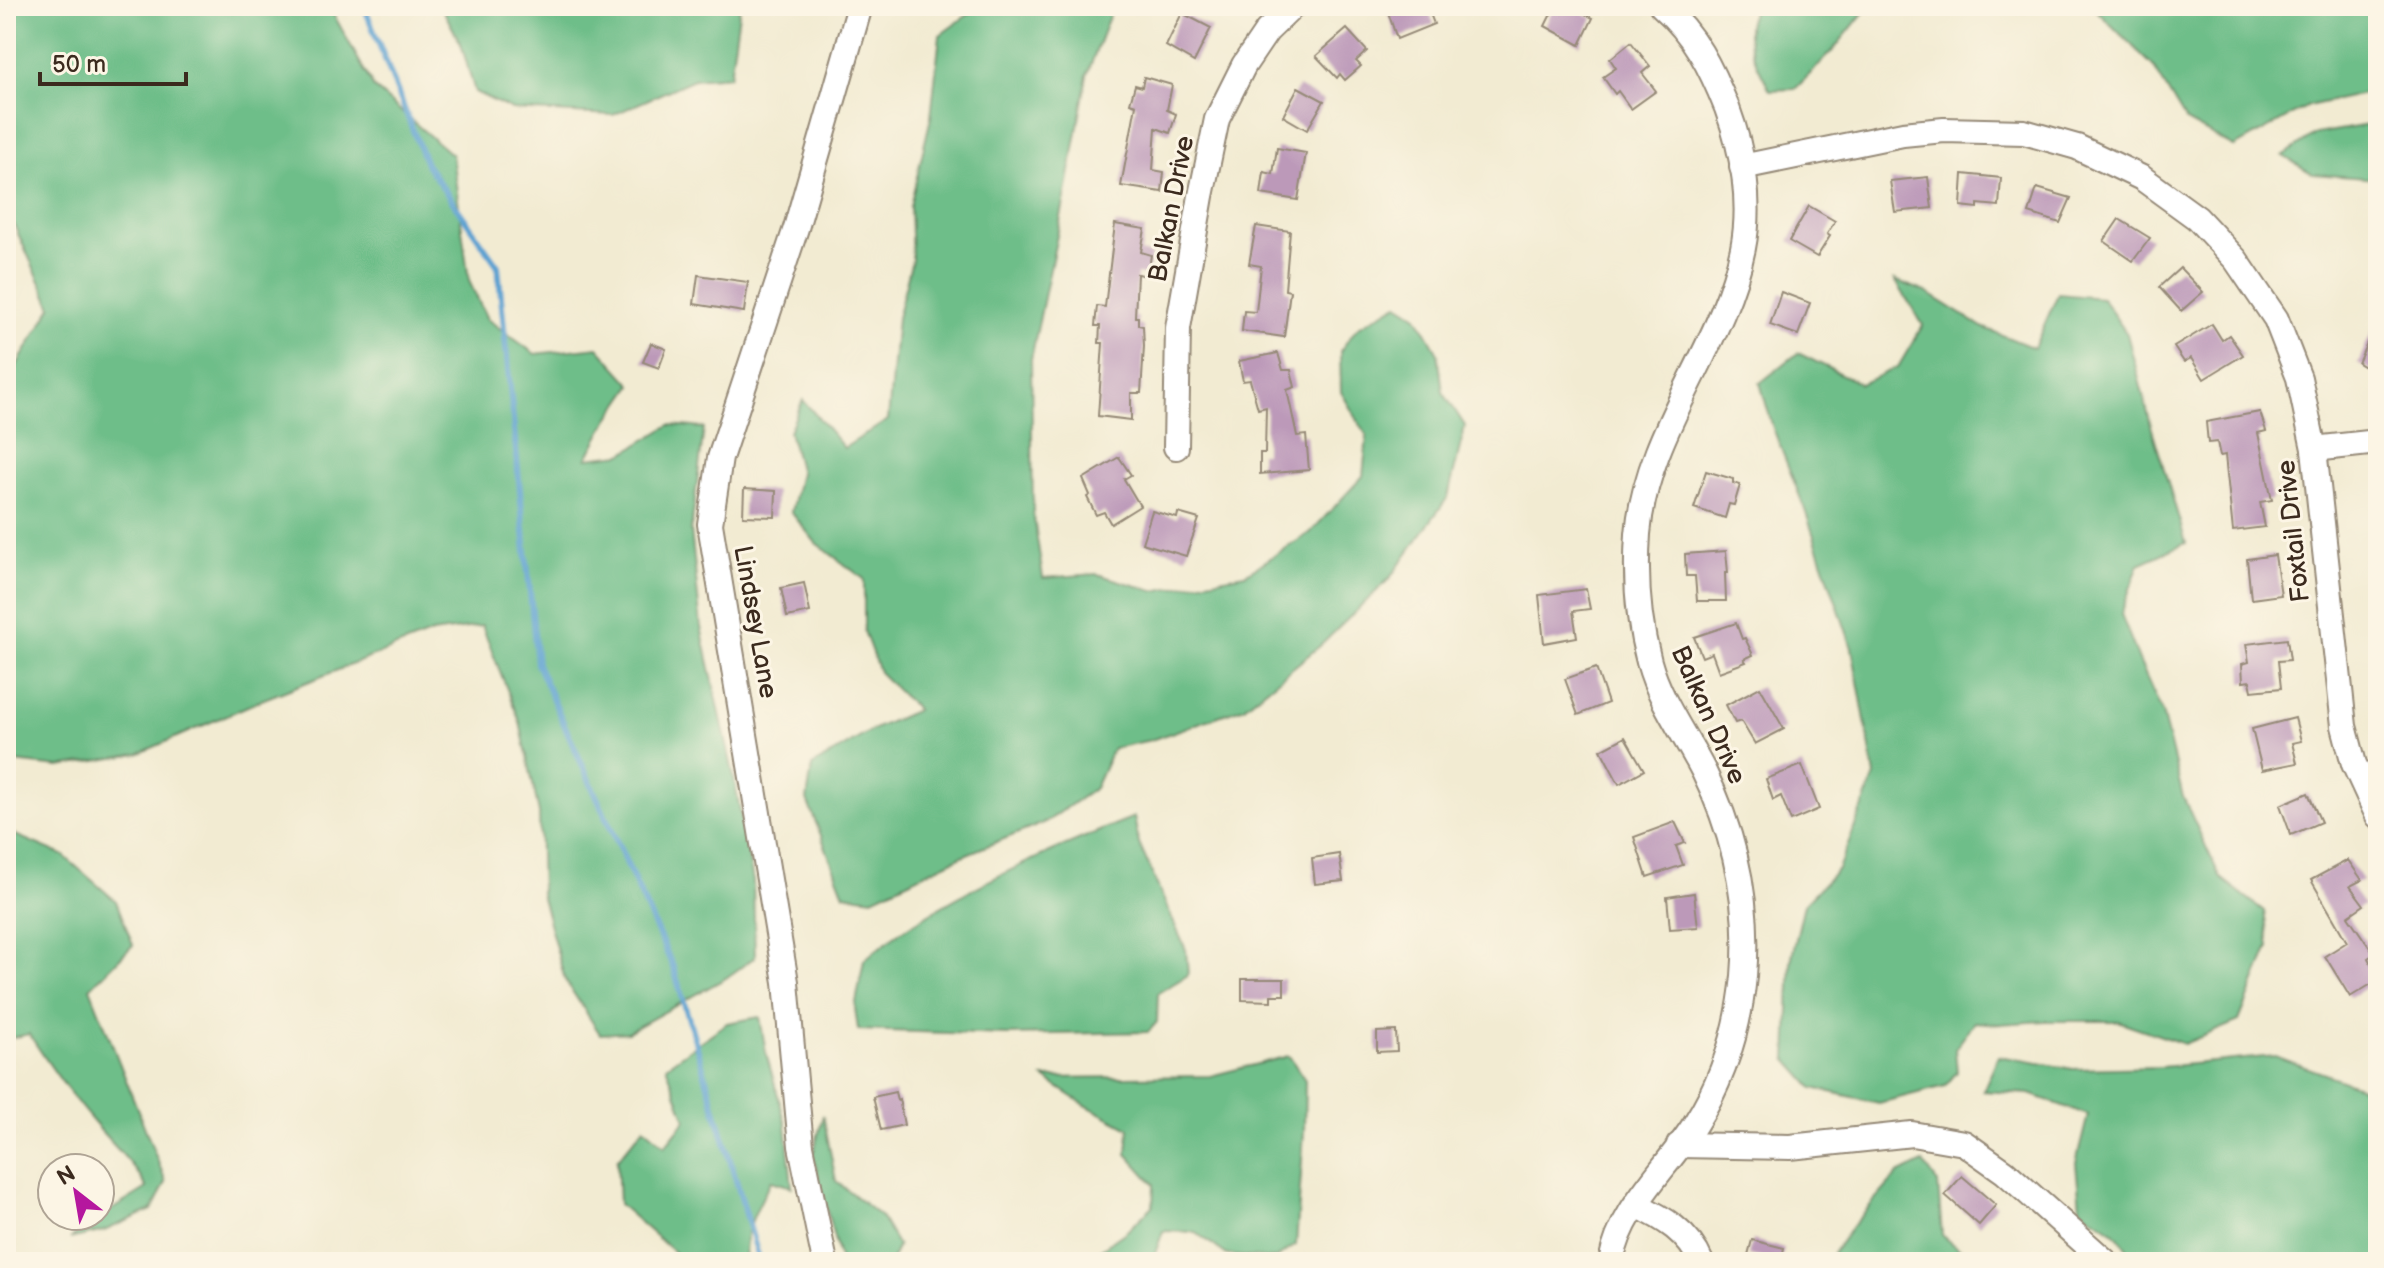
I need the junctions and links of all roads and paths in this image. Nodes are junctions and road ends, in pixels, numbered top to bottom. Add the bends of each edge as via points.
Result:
1 (860, 6) edge
2 (1293, 6) edge
3 (1662, 6) edge
4 (1742, 167) junction
5 (2378, 442) edge
6 (1176, 447) dead end
7 (2314, 449) junction
8 (2378, 816) edge
9 (1679, 1145) junction
10 (1636, 1205) junction
11 (825, 1262) edge
12 (1611, 1262) edge
13 (1701, 1262) edge
14 (2106, 1262) edge

1 - 11 street, Lindsey Lane via 796,228 720,458 710,524 786,982 801,1146
2 - 6 street, Balkan Drive via 1267,31 1244,65 1217,119 1178,328
3 - 4 street, Balkan Drive via 1680,21 1710,65 1734,128
4 - 7 street, Foxtail Drive via 1903,134 2024,132 2077,147 2142,178 2197,218 2236,260 2276,319 2299,378
4 - 9 street, Balkan Drive via 1747,207 1743,248 1730,293 1664,433 1638,530 1635,585 1649,663 1705,773 1735,850 1745,911 1744,975 1728,1054 1714,1091
5 - 7 street
7 - 8 street, Foxtail Drive via 2344,726 2354,764
9 - 10 street, Balkan Drive
9 - 14 street via 1790,1147 1912,1134 1964,1143 2005,1172
10 - 12 street, Balkan Drive
10 - 13 street via 1684,1236

